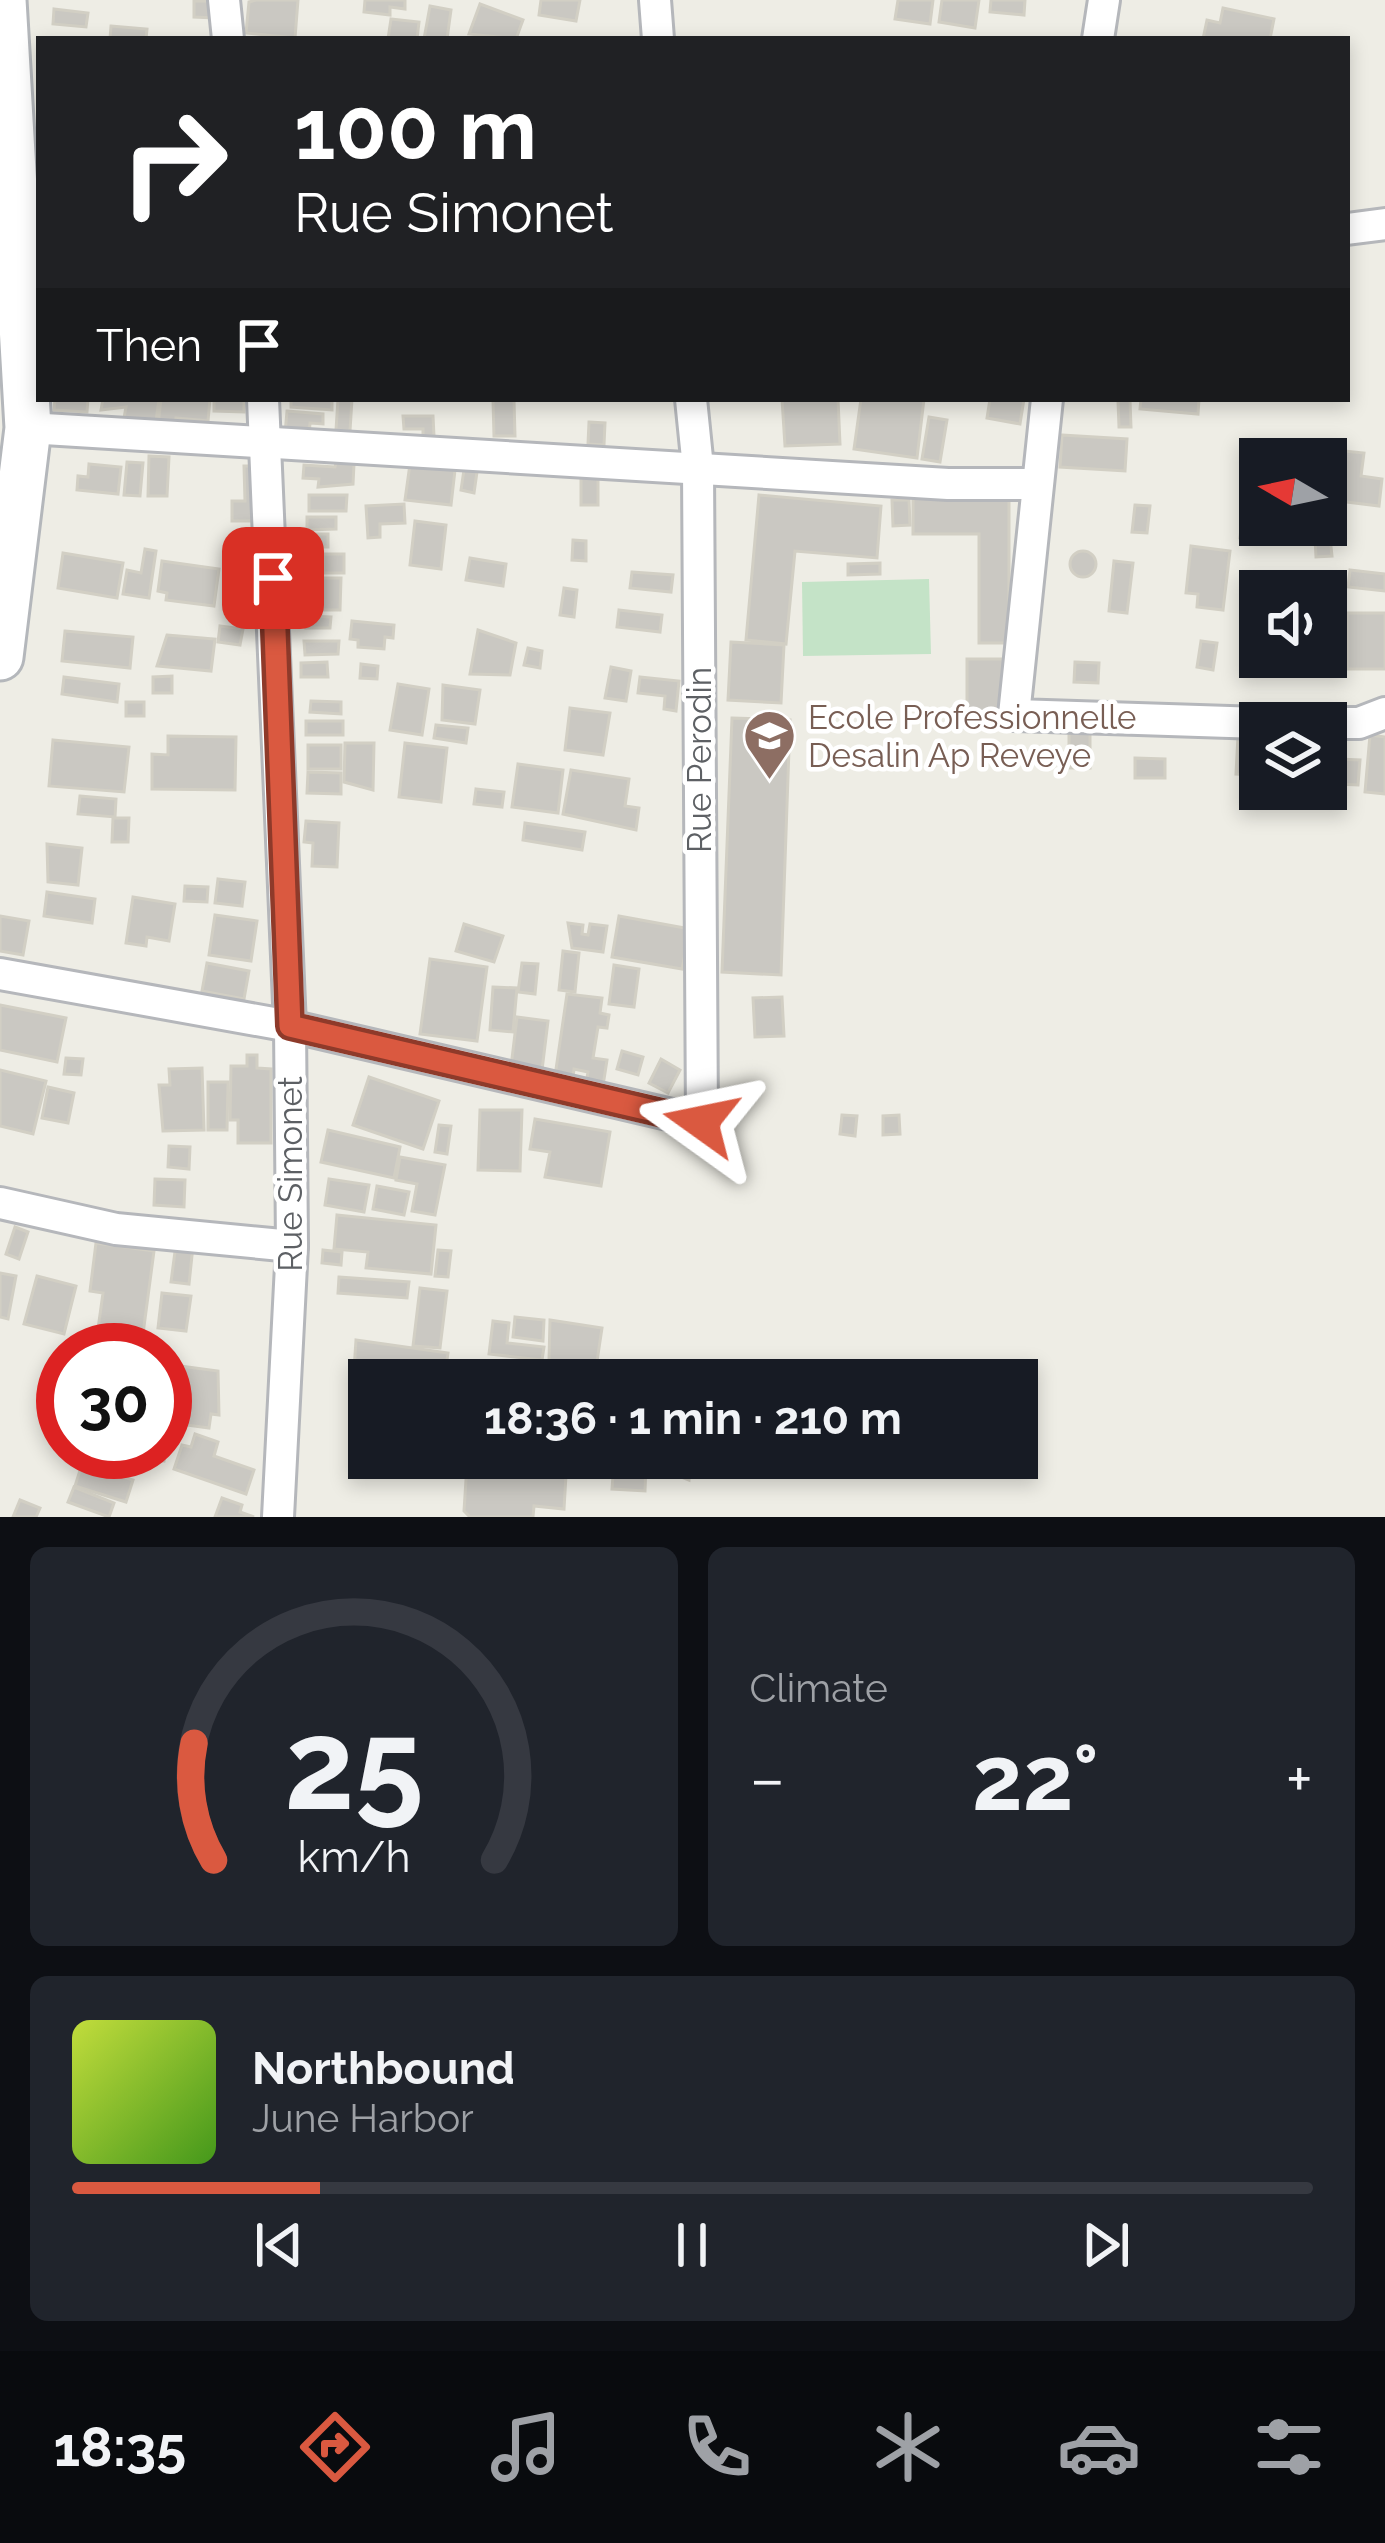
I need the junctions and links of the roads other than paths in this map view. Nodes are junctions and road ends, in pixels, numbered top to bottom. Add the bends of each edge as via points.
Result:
1 (224, 0) edge
2 (655, 0) edge
3 (1104, 0) edge
4 (2, 5) edge
5 (228, 36) edge
6 (658, 36) edge
7 (1098, 36) edge
8 (6, 115) edge
9 (1385, 224) edge
10 (1350, 230) edge
11 (14, 360) edge
12 (263, 402) edge
13 (691, 402) edge
14 (1047, 402) edge
15 (28, 428) junction
16 (268, 443) junction
17 (698, 468) junction
18 (10, 479) edge
19 (1037, 484) junction
20 (0, 657) edge
21 (1385, 713) edge
22 (1239, 722) edge
23 (1347, 723) edge
24 (0, 974) edge
25 (290, 1026) junction
26 (0, 1203) edge
27 (292, 1246) junction
28 (278, 1517) edge

1 - 5 street
2 - 6 street
3 - 7 street
4 - 8 main road
8 - 11 main road
9 - 10 street
11 - 15 main road
12 - 16 street, Rue Simonet
13 - 17 street, Rue Perodin
14 - 19 street
15 - 16 street
15 - 18 main road
16 - 17 street
16 - 25 street, Rue Simonet
17 - 19 street
17 - 25 street, Rue Perodin via 701,1122
18 - 20 main road
19 - 22 street via 1014,715
21 - 23 street
24 - 25 street
25 - 27 street, Rue Simonet
26 - 27 street via 116,1229
27 - 28 street, Rue Simonet

